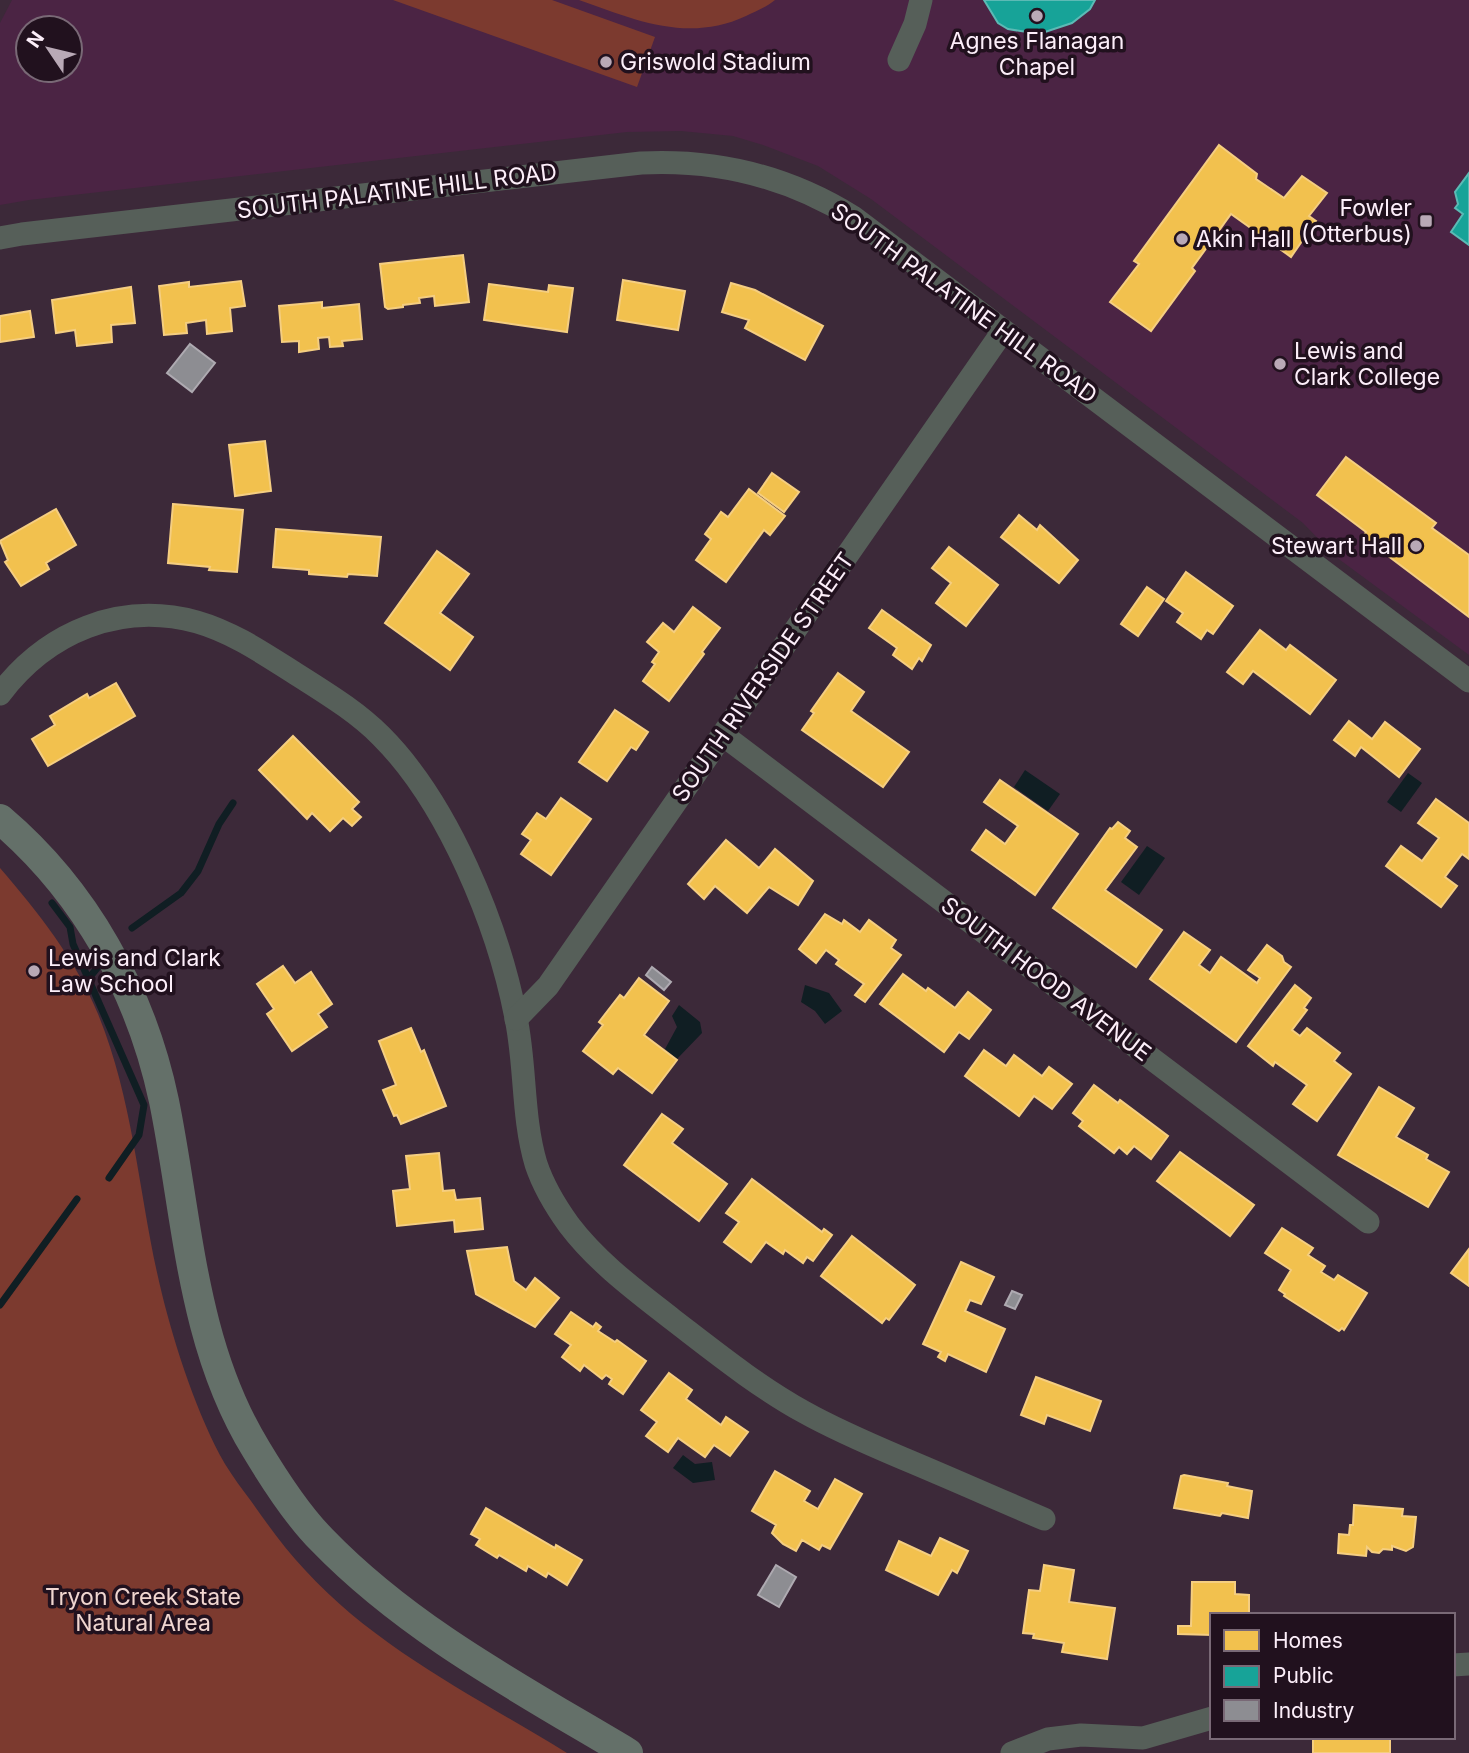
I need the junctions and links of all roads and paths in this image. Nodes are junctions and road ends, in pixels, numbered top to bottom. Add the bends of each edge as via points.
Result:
1 (921, 0) edge
2 (900, 60) dead end
3 (0, 239) edge
4 (1003, 331) junction
5 (1469, 681) edge
6 (0, 694) edge
7 (723, 735) junction
8 (0, 819) edge
9 (516, 1019) junction
10 (1368, 1222) dead end
11 (1044, 1519) dead end
12 (1210, 1719) edge
13 (628, 1753) edge
14 (1012, 1753) edge

1 - 2 street
3 - 4 street, SOUTH PALATINE HILL ROAD via 641,163 713,164 769,177 827,201
4 - 5 street, SOUTH PALATINE HILL ROAD
4 - 7 street, SOUTH RIVERSIDE STREET
6 - 9 street via 46,647 82,629 112,621 183,618 252,646 355,713 381,736 425,792 483,907
7 - 9 street, SOUTH RIVERSIDE STREET via 548,986
7 - 10 street, SOUTH HOOD AVENUE
8 - 13 main road via 72,895 98,932 136,1007 164,1101 191,1265 213,1355 229,1396 274,1477 319,1538 378,1594 442,1640
9 - 11 street via 536,1164 571,1227 630,1287 753,1381 807,1414
12 - 14 street via 1143,1738 1082,1735 1048,1739

